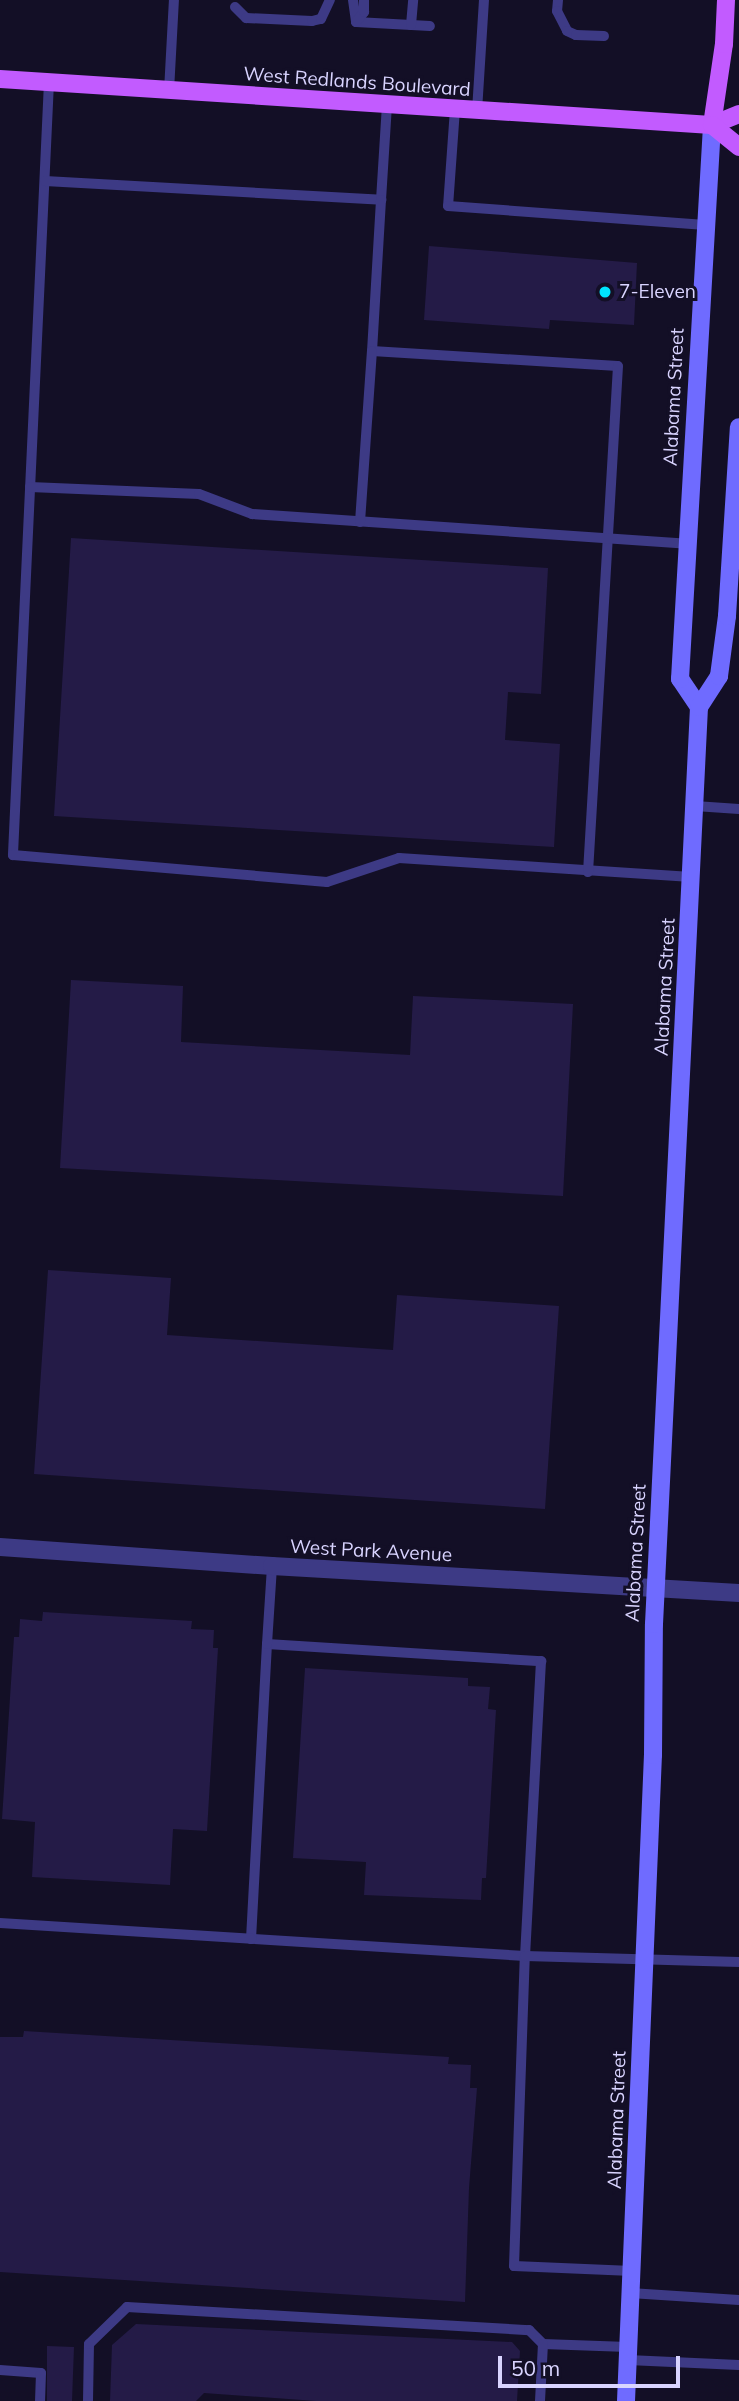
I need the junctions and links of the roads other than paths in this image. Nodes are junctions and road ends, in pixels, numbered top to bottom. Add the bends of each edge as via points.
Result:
1 (174, 0) edge
2 (330, 0) edge
3 (353, 0) edge
4 (364, 0) edge
5 (413, 0) edge
6 (484, 0) edge
7 (558, 0) edge
8 (726, 0) edge
9 (235, 7) dead end
10 (356, 22) junction
11 (411, 25) junction
12 (430, 26) dead end
13 (604, 36) dead end
14 (0, 79) edge
15 (49, 82) junction
16 (169, 91) junction
17 (387, 105) junction
18 (455, 109) junction
19 (477, 111) junction
20 (739, 114) edge
21 (712, 125) junction
22 (739, 147) edge
23 (44, 181) junction
24 (381, 200) junction
25 (705, 225) junction
26 (372, 351) junction
27 (739, 427) edge
28 (30, 487) junction
29 (737, 490) edge
30 (360, 522) junction
31 (607, 539) junction
32 (687, 544) junction
33 (733, 616) edge
34 (699, 707) junction
35 (695, 806) junction
36 (739, 809) edge
37 (588, 872) junction
38 (691, 877) junction
39 (0, 1546) edge
40 (272, 1566) junction
41 (655, 1588) junction
42 (739, 1593) edge
43 (267, 1644) junction
44 (0, 1923) edge
45 (251, 1939) junction
46 (525, 1956) junction
47 (644, 1958) junction
48 (739, 1962) edge
49 (632, 2271) junction
50 (630, 2293) junction
51 (739, 2300) edge
52 (543, 2344) junction
53 (628, 2354) junction
54 (739, 2365) edge
55 (0, 2370) edge
56 (40, 2401) edge
57 (88, 2401) edge
58 (540, 2401) edge
59 (626, 2401) edge

1 - 16 lane
2 - 9 lane via 321,19 312,21 246,18
3 - 10 lane
4 - 10 lane
5 - 11 lane
6 - 19 lane
7 - 13 lane via 557,11 567,31
8 - 21 main road, Alabama Street
10 - 11 lane
11 - 12 lane
14 - 15 main road, West Redlands Boulevard
15 - 16 main road, West Redlands Boulevard
15 - 23 lane
16 - 17 main road, West Redlands Boulevard
17 - 18 main road, West Redlands Boulevard
17 - 24 lane
18 - 19 main road, West Redlands Boulevard
18 - 25 lane via 447,206
19 - 21 main road, West Redlands Boulevard
20 - 21 main road, West Redlands Boulevard
21 - 22 main road
21 - 25 main road, Alabama Street
23 - 24 lane
23 - 28 lane
24 - 26 lane
25 - 32 main road, Alabama Street
26 - 30 lane
26 - 31 lane via 618,366
27 - 29 main road
28 - 30 lane via 199,494 252,514
28 - 37 lane via 13,855 327,882 399,858
29 - 33 main road
30 - 31 lane
31 - 32 lane
31 - 37 lane
32 - 34 main road, Alabama Street via 680,679
33 - 34 main road via 719,676
34 - 35 main road, Alabama Street
35 - 36 lane
35 - 38 main road, Alabama Street
37 - 38 lane
38 - 41 main road, Alabama Street
39 - 40 street, West Park Avenue
40 - 41 street, West Park Avenue
40 - 43 lane
41 - 42 street, West Park Avenue
41 - 47 main road, Alabama Street
43 - 45 lane
43 - 46 lane via 541,1661
44 - 45 lane
45 - 46 lane
46 - 47 lane
46 - 49 lane via 514,2266
47 - 48 lane
47 - 49 main road, Alabama Street
49 - 50 main road, Alabama Street
50 - 51 lane
50 - 53 main road, Alabama Street
52 - 53 lane
52 - 57 lane via 529,2330 127,2307 89,2344
52 - 58 lane
53 - 54 lane
53 - 59 main road, Alabama Street
55 - 56 lane via 41,2373

